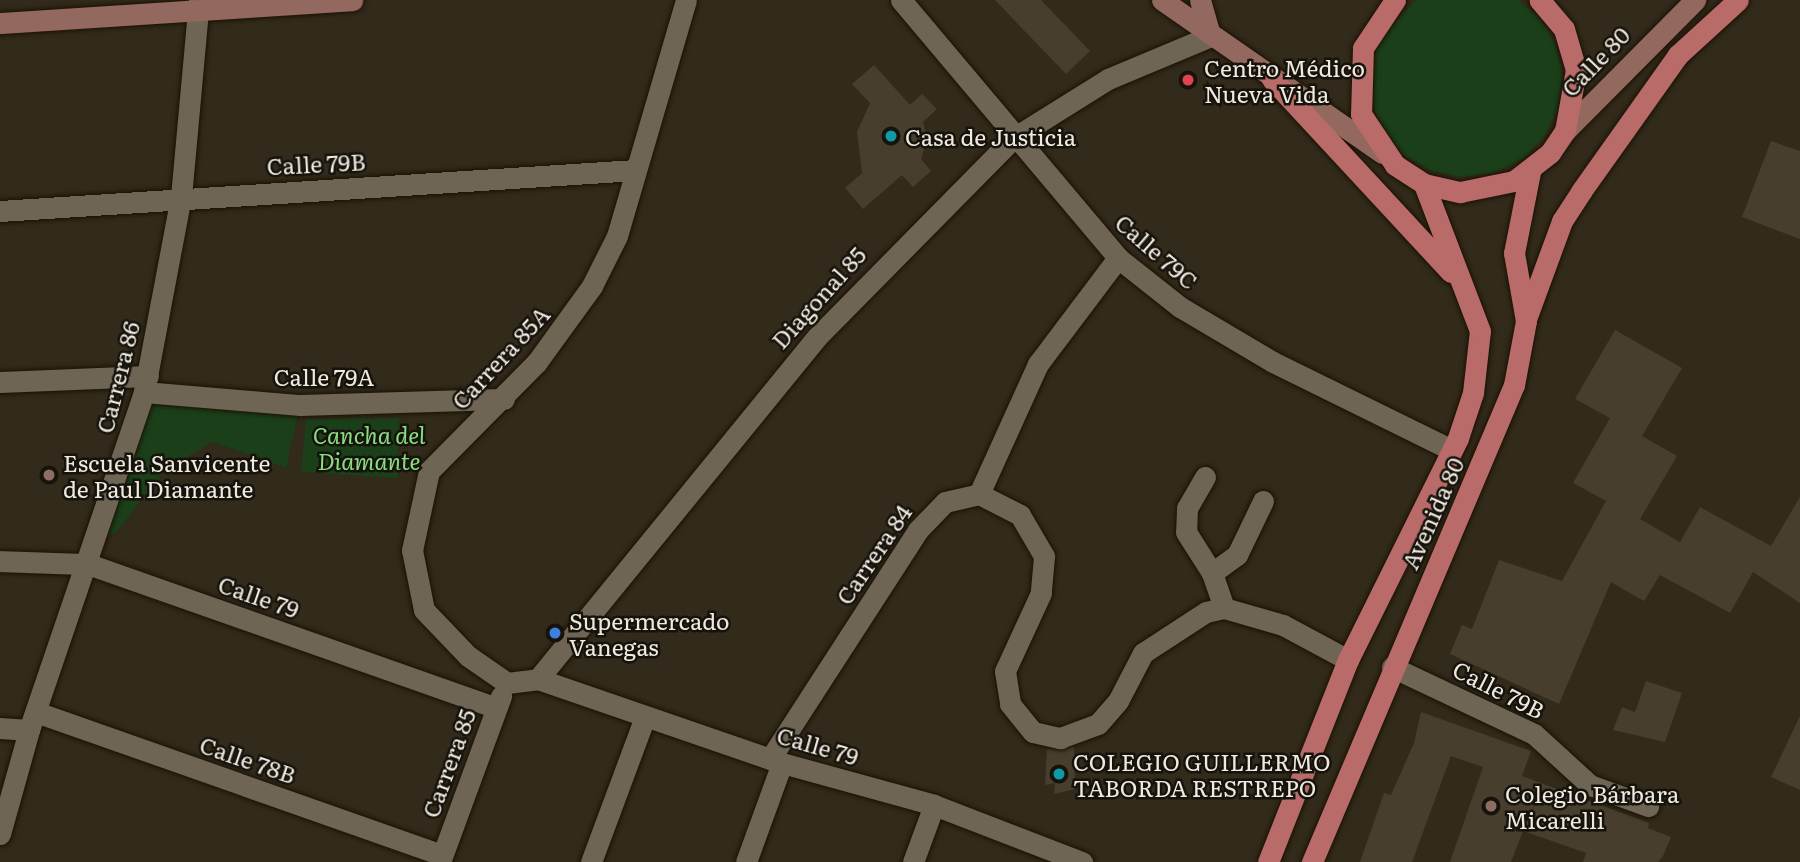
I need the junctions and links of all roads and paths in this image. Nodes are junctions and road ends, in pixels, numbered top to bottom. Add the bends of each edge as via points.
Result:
1 (352, 0) edge
2 (687, 0) edge
3 (901, 0) edge
4 (1162, 0) edge
5 (1200, 0) edge
6 (1395, 0) edge
7 (1540, 0) edge
8 (1695, 0) edge
9 (1738, 0) edge
10 (200, 5) edge
11 (0, 23) edge
12 (1211, 36) junction
13 (1272, 79) junction
14 (1565, 131) junction
15 (1012, 139) junction
16 (1382, 153) junction
17 (635, 170) junction
18 (1530, 172) junction
19 (1424, 184) junction
20 (181, 197) junction
21 (0, 211) edge
22 (1118, 258) junction
23 (1462, 285) junction
24 (1526, 321) junction
25 (0, 382) edge
26 (146, 384) junction
27 (504, 399) junction
28 (1452, 450) junction
29 (1205, 477) dead end
30 (979, 494) junction
31 (1263, 501) dead end
32 (0, 561) edge
33 (88, 564) junction
34 (1212, 573) junction
35 (1224, 608) junction
36 (1348, 660) junction
37 (1392, 667) junction
38 (538, 679) junction
39 (507, 682) junction
40 (496, 708) junction
41 (645, 717) junction
42 (32, 721) junction
43 (0, 728) edge
44 (776, 761) junction
45 (934, 806) junction
46 (1648, 806) dead end
47 (0, 834) edge
48 (441, 859) edge
49 (591, 862) edge
50 (746, 862) edge
51 (913, 862) edge
52 (1082, 862) edge
53 (1268, 862) edge
54 (1312, 862) edge

1 - 10 street
2 - 17 street, Carrera 85A
3 - 15 street, Calle 79C
4 - 12 street
5 - 12 street
6 - 16 main road via 1372,27 1358,69 1361,114
7 - 14 main road via 1564,29 1576,70
8 - 14 street, Calle 80
9 - 24 main road via 1678,55 1581,190 1562,221
10 - 11 street
10 - 20 street, Carrera 86
12 - 13 street
12 - 15 street, Diagonal 85 via 1108,79
13 - 16 street
13 - 23 main road
14 - 18 main road
15 - 22 street, Calle 79C
15 - 38 street, Diagonal 85 via 817,337
16 - 19 main road
17 - 20 street, Calle 79B
17 - 27 street, Carrera 85A via 617,236 592,286 564,331
18 - 19 main road via 1479,191
18 - 24 main road, Avenida 80 via 1514,253
19 - 23 main road, Avenida 80
20 - 21 street, Calle 79B
20 - 26 street, Carrera 86
22 - 28 street, Calle 79C via 1180,307 1273,362
22 - 30 street via 1038,364
23 - 28 main road, Avenida 80 via 1480,331 1472,393
24 - 37 main road, Avenida 80 via 1504,413
25 - 26 street, Calle 79A
26 - 27 street, Calle 79A via 300,405
26 - 33 street, Carrera 86
27 - 39 street, Carrera 85A via 429,471 412,550 424,610 468,656
28 - 36 main road, Avenida 80
29 - 34 street via 1186,508 1186,532
30 - 35 street via 1020,515 1044,556 1041,593 1006,671 1008,699 1024,726 1053,737 1092,727 1114,707 1148,648 1198,615
30 - 44 street, Carrera 84 via 945,502 918,530
31 - 34 street via 1237,555
32 - 33 street, Calle 79
33 - 40 street, Calle 79
33 - 42 street, Carrera 86
34 - 35 street
35 - 36 street via 1283,625
36 - 53 main road, Avenida 80
37 - 46 street, Calle 79B via 1534,734 1590,785
37 - 54 main road, Avenida 80
38 - 39 street
38 - 41 street, Calle 79
39 - 40 street, Carrera 85
40 - 48 street, Carrera 85
41 - 44 street, Calle 79
41 - 49 street
42 - 43 street, Calle 78B
42 - 47 street, Carrera 86
42 - 48 street, Calle 78B
44 - 45 street, Calle 79
44 - 50 street, Carrera 84
45 - 51 street
45 - 52 street, Calle 79

